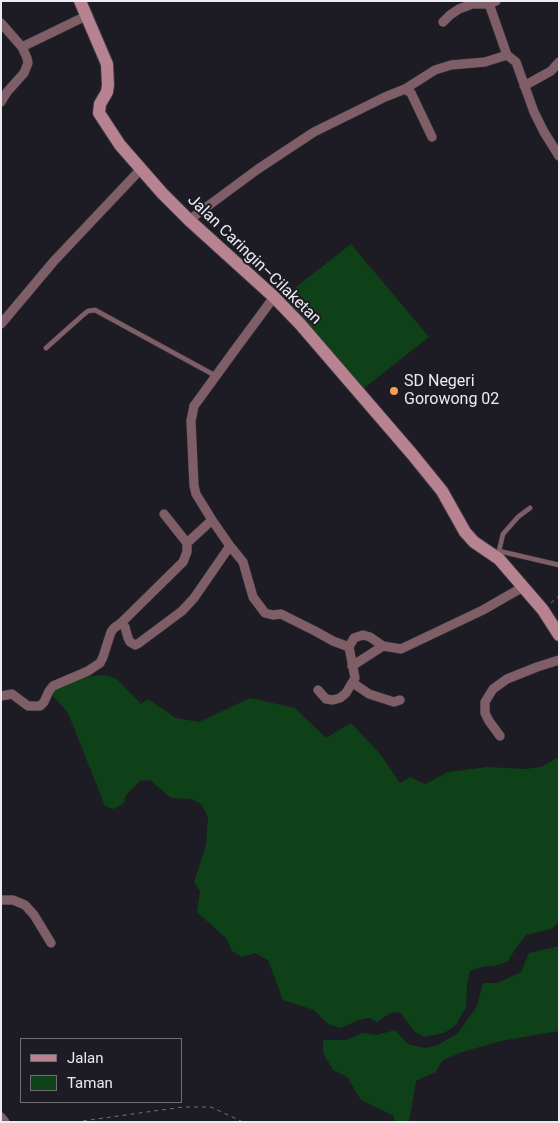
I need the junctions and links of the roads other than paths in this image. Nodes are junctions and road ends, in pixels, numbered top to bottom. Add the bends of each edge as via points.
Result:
1 (80, 1) edge
2 (491, 2) edge
3 (86, 16) junction
4 (442, 22) dead end
5 (1, 23) edge
6 (22, 47) junction
7 (507, 55) junction
8 (559, 62) edge
9 (524, 86) junction
10 (405, 89) junction
11 (1, 102) edge
12 (432, 137) dead end
13 (559, 156) edge
14 (140, 170) junction
15 (188, 220) junction
16 (274, 297) junction
17 (1, 324) edge
18 (46, 348) dead end
19 (216, 376) junction
20 (530, 508) dead end
21 (164, 514) dead end
22 (212, 520) junction
23 (187, 543) junction
24 (230, 546) junction
25 (497, 553) junction
26 (559, 565) edge
27 (523, 587) junction
28 (121, 623) junction
29 (559, 635) edge
30 (349, 646) junction
31 (382, 646) junction
32 (559, 660) edge
33 (352, 666) junction
34 (353, 683) junction
35 (318, 690) dead end
36 (1, 696) edge
37 (400, 700) dead end
38 (500, 736) dead end
39 (1, 900) edge
40 (51, 943) dead end
41 (1, 1117) edge
42 (5, 1122) edge

1 - 3 street, Jalan Caringin–Cilaketan
2 - 4 street via 459,9
2 - 7 street
3 - 6 street
3 - 14 street, Jalan Caringin–Cilaketan via 107,64 107,92 99,113
5 - 6 street
6 - 11 street via 28,63
7 - 9 street via 516,62
7 - 10 street via 435,70
8 - 9 street via 551,71
9 - 13 street via 540,125
10 - 12 street via 411,93
10 - 15 street via 314,132
14 - 15 street, Jalan Caringin–Cilaketan
14 - 17 street via 54,261
15 - 16 street, Jalan Caringin–Cilaketan
16 - 19 street
16 - 25 street, Jalan Caringin–Cilaketan via 412,454 442,491 465,532 474,542
18 - 19 lane via 88,311 95,310
19 - 22 street via 194,406 191,421 194,486
20 - 25 lane via 503,534
21 - 23 street
22 - 23 street
22 - 24 street
23 - 28 street via 188,552 183,562
24 - 28 street via 182,611 139,643 130,642
24 - 30 street via 243,562 253,597 265,613 281,614
25 - 26 lane
25 - 27 street, Jalan Caringin–Cilaketan
27 - 29 street, Jalan Caringin–Cilaketan
27 - 31 street via 409,646 401,649
28 - 36 street via 111,632 100,663 53,686 40,706 28,706 12,694
30 - 31 street via 354,638 363,635
30 - 33 street
31 - 33 street
32 - 38 street via 507,679 493,689 485,702 485,713
33 - 34 street
34 - 35 street via 346,693 333,700 326,699
34 - 37 street via 377,697 394,702
39 - 40 street via 25,904
41 - 42 street

